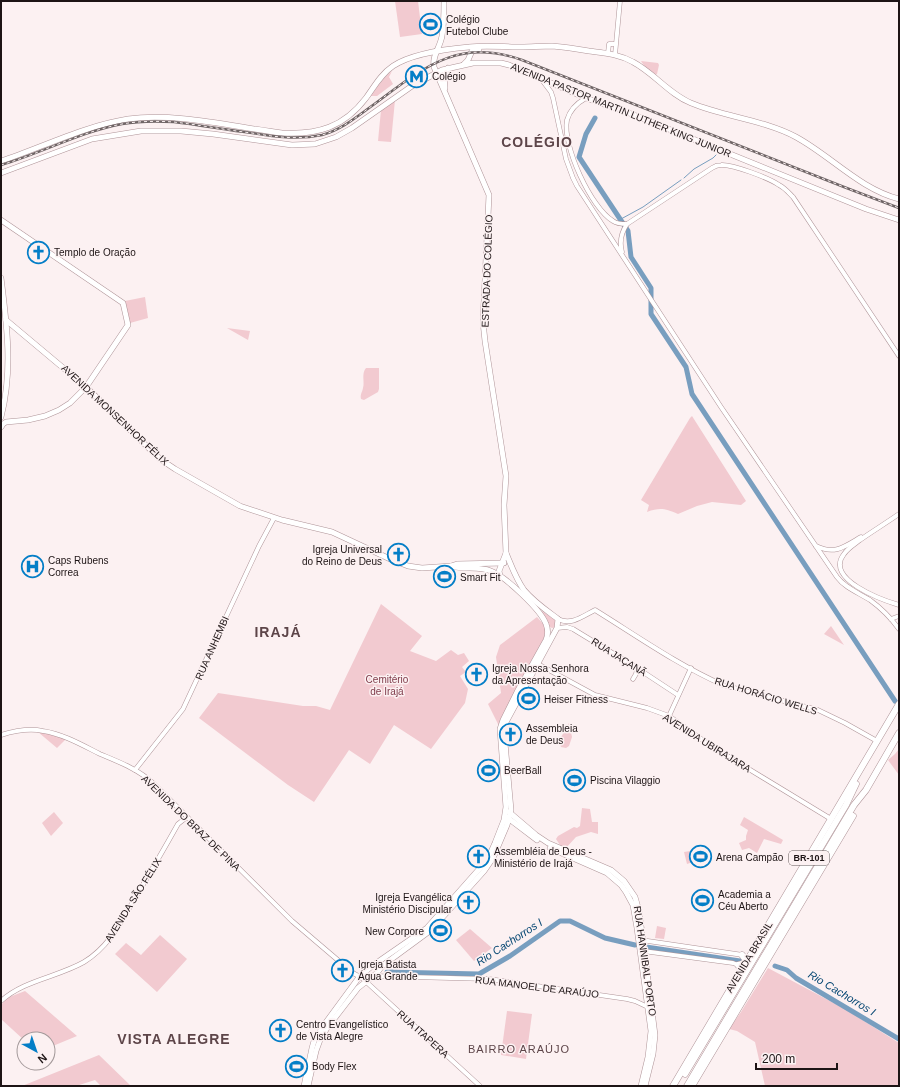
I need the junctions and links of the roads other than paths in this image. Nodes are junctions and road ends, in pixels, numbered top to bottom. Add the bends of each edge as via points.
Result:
1 (444, 1) edge
2 (620, 1) edge
3 (442, 36) junction
4 (615, 44) junction
5 (518, 47) junction
6 (460, 48) junction
7 (448, 50) junction
8 (436, 52) junction
9 (608, 53) junction
10 (469, 55) junction
11 (615, 55) junction
12 (485, 63) junction
13 (462, 65) junction
14 (448, 68) junction
15 (436, 72) junction
16 (426, 77) junction
17 (541, 79) junction
18 (442, 85) junction
19 (446, 93) junction
20 (586, 98) junction
21 (1, 161) edge
22 (577, 171) junction
23 (1, 173) edge
24 (571, 174) junction
25 (583, 182) junction
26 (577, 186) junction
27 (899, 199) edge
28 (1, 220) edge
29 (899, 220) edge
30 (625, 225) junction
31 (624, 258) junction
32 (1, 278) edge
33 (3, 320) edge
34 (899, 356) edge
35 (91, 380) junction
36 (80, 382) junction
37 (86, 387) junction
38 (92, 392) junction
39 (6, 398) junction
40 (1, 417) edge
41 (11, 421) junction
42 (1, 427) edge
43 (899, 514) edge
44 (274, 518) junction
45 (873, 531) junction
46 (815, 545) junction
47 (506, 553) junction
48 (509, 563) junction
49 (472, 564) junction
50 (502, 564) junction
51 (451, 566) junction
52 (465, 568) junction
53 (500, 576) junction
54 (887, 601) junction
55 (899, 605) edge
56 (881, 609) junction
57 (899, 616) edge
58 (891, 618) junction
59 (558, 619) junction
60 (574, 621) junction
61 (547, 625) junction
62 (570, 626) junction
63 (558, 628) junction
64 (899, 629) edge
65 (536, 663) junction
66 (637, 668) junction
67 (691, 668) junction
68 (633, 679) dead end
69 (678, 695) junction
70 (899, 704) edge
71 (899, 712) edge
72 (669, 716) junction
73 (899, 733) edge
74 (1, 735) edge
75 (899, 738) edge
76 (877, 741) junction
77 (135, 770) junction
78 (846, 805) junction
79 (187, 817) junction
80 (509, 817) junction
81 (831, 819) junction
82 (813, 850) junction
83 (812, 886) junction
84 (416, 938) junction
85 (641, 940) junction
86 (768, 950) junction
87 (642, 951) junction
88 (742, 955) junction
89 (750, 957) junction
90 (741, 964) junction
91 (372, 966) junction
92 (379, 970) junction
93 (383, 976) junction
94 (359, 978) junction
95 (369, 980) junction
96 (1, 1001) edge
97 (648, 1005) junction
98 (700, 1065) junction
99 (693, 1084) edge
100 (304, 1086) edge
101 (308, 1086) edge
102 (480, 1086) edge
103 (641, 1086) edge
104 (645, 1086) edge
105 (673, 1086) edge
106 (677, 1086) edge
107 (687, 1086) edge

1 - 3 main road
2 - 4 street
3 - 7 main road
3 - 8 main road, ESTRADA DO COLÉGIO
4 - 9 street via 609,44
4 - 11 street
5 - 6 main road, AVENIDA PASTOR MARTIN LUTHER KING JUNIOR
5 - 9 main road, AVENIDA PASTOR MARTIN LUTHER KING JUNIOR via 552,46
5 - 10 main road via 478,49
6 - 7 main road, AVENIDA PASTOR MARTIN LUTHER KING JUNIOR
6 - 10 main road
7 - 8 main road, AVENIDA PASTOR MARTIN LUTHER KING JUNIOR
8 - 15 main road, ESTRADA DO COLÉGIO via 433,61
8 - 21 main road, AVENIDA PASTOR MARTIN LUTHER KING JUNIOR via 394,66 384,74 353,114 320,130 299,134 175,118 129,119 88,129
9 - 11 main road, AVENIDA PASTOR MARTIN LUTHER KING JUNIOR
10 - 12 main road via 473,62
10 - 13 main road via 467,62
11 - 27 main road, AVENIDA PASTOR MARTIN LUTHER KING JUNIOR via 642,67 683,100 788,133 880,193
12 - 13 main road, AVENIDA PASTOR MARTIN LUTHER KING JUNIOR
12 - 17 main road, AVENIDA PASTOR MARTIN LUTHER KING JUNIOR via 506,64
13 - 14 main road, AVENIDA PASTOR MARTIN LUTHER KING JUNIOR
14 - 15 main road, AVENIDA PASTOR MARTIN LUTHER KING JUNIOR
14 - 19 main road, ESTRADA DO COLÉGIO via 444,78
15 - 16 main road, AVENIDA PASTOR MARTIN LUTHER KING JUNIOR
15 - 18 main road, ESTRADA DO COLÉGIO
16 - 18 main road via 435,78
16 - 23 main road, AVENIDA PASTOR MARTIN LUTHER KING JUNIOR via 347,131 315,144 295,146 207,133 146,131 92,139
17 - 20 main road, AVENIDA PASTOR MARTIN LUTHER KING JUNIOR
17 - 24 street via 553,98
18 - 19 main road, ESTRADA DO COLÉGIO
19 - 47 main road, ESTRADA DO COLÉGIO via 489,195 483,322 506,476
20 - 22 street via 572,108 566,126 566,138
20 - 29 main road, AVENIDA PASTOR MARTIN LUTHER KING JUNIOR
22 - 24 street
22 - 25 street
24 - 26 street
25 - 26 street
25 - 30 street via 608,218
26 - 31 street
28 - 35 main road via 122,303 128,326
30 - 31 street via 620,244
30 - 34 street via 716,165 733,167 778,184 793,198
31 - 46 street
32 - 33 main road
33 - 36 main road, AVENIDA MONSENHOR FÉLIX
33 - 39 main road via 9,354
35 - 36 main road
35 - 37 main road
35 - 38 main road via 87,386
36 - 37 main road, AVENIDA MONSENHOR FÉLIX
37 - 38 main road, AVENIDA MONSENHOR FÉLIX
37 - 41 main road via 70,403 49,415
38 - 44 main road, AVENIDA MONSENHOR FÉLIX via 170,466 240,506
39 - 40 main road
39 - 41 main road via 4,418
41 - 42 main road via 5,422
43 - 45 street
44 - 51 main road, AVENIDA MONSENHOR FÉLIX via 332,532 408,566
44 - 77 street, RUA ANHEMBI via 183,709
45 - 46 street via 837,550
45 - 54 street via 845,552 841,559 841,569 846,578 854,584
46 - 56 street via 840,581
47 - 48 main road, ESTRADA DO COLÉGIO
47 - 50 main road, ESTRADA DO COLÉGIO
48 - 50 main road, AVENIDA MONSENHOR FÉLIX
48 - 59 main road via 524,589
49 - 50 main road, AVENIDA MONSENHOR FÉLIX
49 - 51 main road, AVENIDA MONSENHOR FÉLIX
49 - 52 main road
50 - 53 main road, ESTRADA DO COLÉGIO
51 - 52 main road, AVENIDA MONSENHOR FÉLIX
52 - 53 main road, AVENIDA MONSENHOR FÉLIX via 485,569
53 - 61 main road, AVENIDA MONSENHOR FÉLIX via 534,606
54 - 55 street
54 - 56 street
56 - 58 street
57 - 58 street
58 - 64 street
59 - 62 street
59 - 63 main road
60 - 62 street
60 - 62 street
60 - 67 street, RUA HORÁCIO WELLS via 595,610
61 - 63 main road via 550,628
61 - 65 main road via 546,640
62 - 63 street
62 - 66 street, RUA JAÇANÃ
63 - 65 main road
65 - 72 street, AVENIDA UBIRAJARA via 595,695
65 - 80 main road via 500,729
66 - 68 street
66 - 69 street, RUA JAÇANÃ
67 - 69 street
67 - 76 street, RUA HORÁCIO WELLS via 723,685 818,710
69 - 72 street
70 - 76 highway, AVENIDA BRASIL / BR-101
71 - 78 highway, AVENIDA BRASIL / BR-101 via 856,783
72 - 81 street, AVENIDA UBIRAJARA via 711,746
73 - 86 highway, AVENIDA BRASIL / BR-101
74 - 77 street, AVENIDA DO BRAZ DE PINA via 19,731 49,732 68,738
75 - 83 highway, AVENIDA BRASIL / BR-101
76 - 81 highway, AVENIDA BRASIL / BR-101
77 - 79 street, AVENIDA DO BRAZ DE PINA via 153,783
78 - 82 highway
78 - 106 highway, AVENIDA BRASIL / BR-101
79 - 94 street, AVENIDA DO BRAZ DE PINA via 292,921
79 - 96 street, AVENIDA SÃO FÉLIX via 178,824 117,929 103,947 84,962 27,985
80 - 84 main road via 487,859
80 - 85 main road, RUA HANNIBAL PORTO via 546,845 614,878 633,905
80 - 85 main road, RUA HANNIBAL PORTO via 548,843 601,864 618,875 635,897 639,911
81 - 82 highway, AVENIDA BRASIL / BR-101
82 - 89 highway, AVENIDA BRASIL / BR-101
83 - 86 highway
83 - 99 highway, AVENIDA BRASIL / BR-101
84 - 91 main road
84 - 92 main road
85 - 87 main road, RUA HANNIBAL PORTO
85 - 88 street
86 - 98 highway, AVENIDA BRASIL / BR-101
87 - 90 street
87 - 97 main road, RUA HANNIBAL PORTO
88 - 89 street
88 - 90 highway via 745,959
89 - 90 highway, AVENIDA BRASIL / BR-101
90 - 105 highway, AVENIDA BRASIL / BR-101 via 739,973
91 - 92 main road
91 - 94 main road
92 - 93 street
92 - 95 main road
93 - 95 street, RUA MANOEL DE ARAÚJO
93 - 97 street, RUA MANOEL DE ARAÚJO via 489,979 628,999
94 - 95 street, AVENIDA DO BRAZ DE PINA
94 - 100 main road via 314,1041
95 - 101 main road via 358,988 324,1033 316,1051
95 - 102 street, RUA ITAPERA
97 - 103 main road, RUA HANNIBAL PORTO via 651,1039
97 - 104 main road, RUA HANNIBAL PORTO via 655,1042
98 - 99 highway
98 - 107 highway, AVENIDA BRASIL / BR-101

